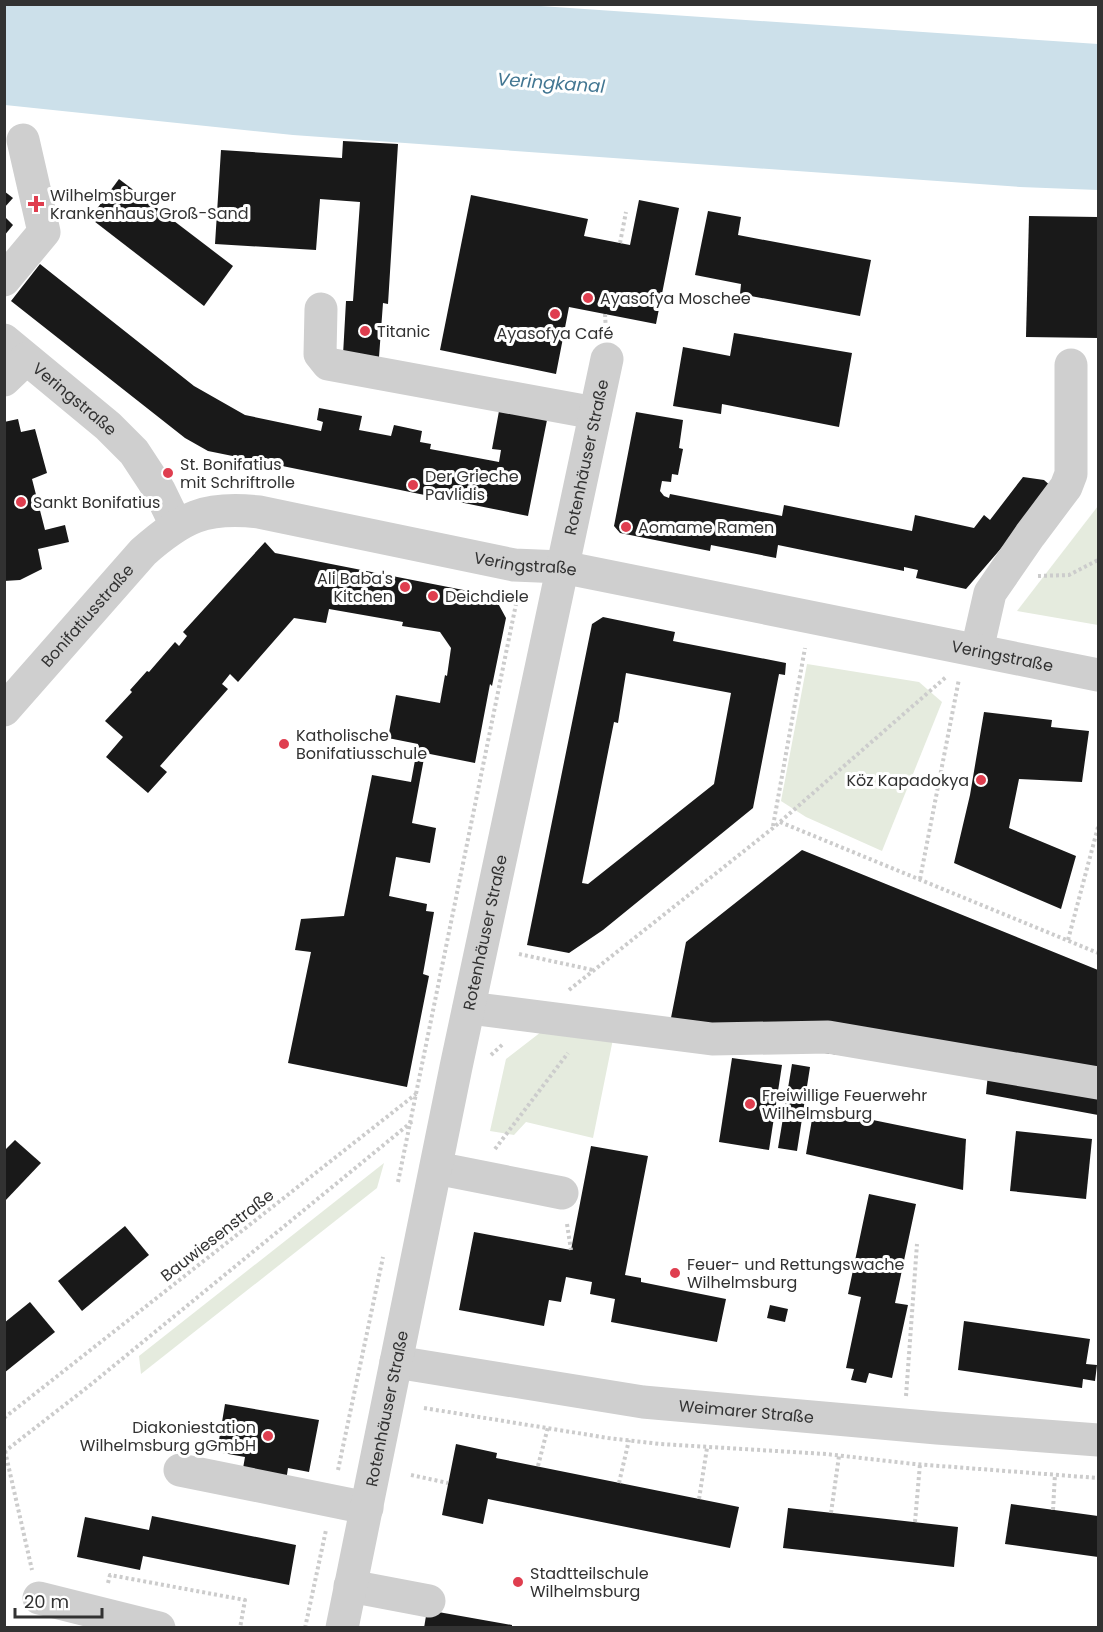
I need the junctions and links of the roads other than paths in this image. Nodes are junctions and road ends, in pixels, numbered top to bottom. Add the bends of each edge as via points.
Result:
1 (23, 140) dead end
2 (4, 280) edge
3 (321, 309) dead end
4 (607, 359) dead end
5 (12, 360) edge
6 (1071, 366) dead end
7 (595, 413) junction
8 (176, 525) junction
9 (562, 567) junction
10 (969, 657) junction
11 (1098, 675) edge
12 (4, 710) edge
13 (469, 1008) junction
14 (1098, 1083) edge
15 (436, 1168) junction
16 (562, 1193) dead end
17 (396, 1362) junction
18 (1098, 1440) edge
19 (180, 1470) dead end
20 (366, 1508) junction
21 (350, 1586) junction
22 (39, 1598) road end
23 (429, 1601) dead end
24 (159, 1628) edge
25 (342, 1628) edge

1 - 2 street via 44,232
3 - 7 street via 320,354 328,364
4 - 7 street, Rotenhäuser Straße
5 - 8 street, Veringstraße via 108,426 134,452
6 - 10 street via 1071,474 1066,487 990,593
7 - 9 street, Rotenhäuser Straße
8 - 9 street, Veringstraße via 200,515 233,509 514,565
8 - 12 street, Bonifatiusstraße via 143,552
9 - 10 street, Veringstraße via 811,617
9 - 13 street, Rotenhäuser Straße
10 - 11 street, Veringstraße
13 - 14 street via 590,1024 711,1047 828,1037
13 - 15 street, Rotenhäuser Straße
15 - 16 street
15 - 17 street, Rotenhäuser Straße
17 - 18 street, Weimarer Straße via 644,1402
17 - 20 street, Rotenhäuser Straße
19 - 20 street, Rotenhäuser Straße
20 - 21 street, Rotenhäuser Straße
21 - 23 street
21 - 25 street, Rotenhäuser Straße
22 - 24 street

